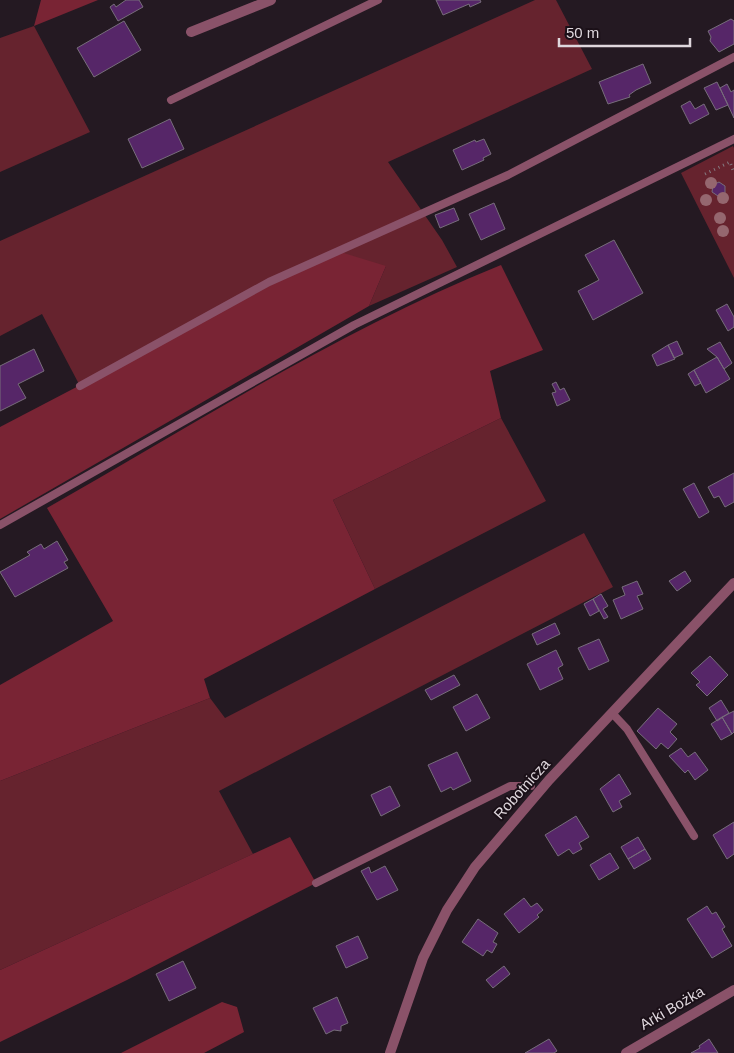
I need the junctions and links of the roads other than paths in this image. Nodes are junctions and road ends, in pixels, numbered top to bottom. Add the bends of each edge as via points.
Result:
1 (271, 0) edge
2 (378, 0) edge
3 (191, 32) dead end
4 (734, 58) edge
5 (171, 100) dead end
6 (734, 139) edge
7 (80, 386) dead end
8 (0, 525) edge
9 (734, 583) edge
10 (612, 712) junction
11 (530, 786) dead end
12 (694, 836) dead end
13 (316, 883) dead end
14 (734, 990) edge
15 (390, 1053) edge
16 (626, 1053) edge

1 - 3 street
2 - 5 lane
4 - 7 lane via 508,175 270,282
6 - 8 lane via 354,325
9 - 10 street, Robotnicza
10 - 12 lane via 627,729
10 - 15 street, Robotnicza via 512,821 461,888 423,958
11 - 13 lane via 510,786
14 - 16 street, Arki Bożka

